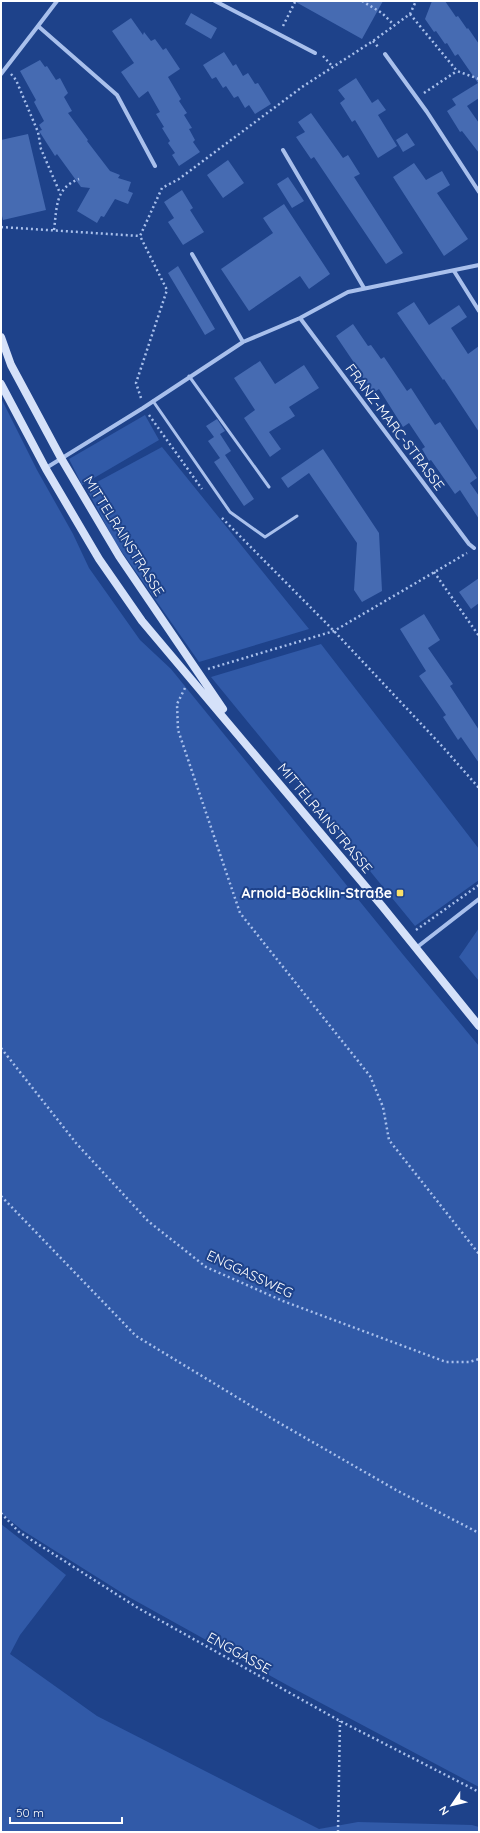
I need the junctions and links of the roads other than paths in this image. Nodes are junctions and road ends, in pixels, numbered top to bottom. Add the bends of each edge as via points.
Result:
1 (57, 1) edge
2 (214, 1) edge
3 (38, 26) junction
4 (315, 53) dead end
5 (385, 54) dead end
6 (1, 74) edge
7 (283, 150) dead end
8 (154, 166) dead end
9 (479, 192) edge
10 (192, 254) dead end
11 (479, 265) edge
12 (454, 270) junction
13 (364, 288) junction
14 (479, 311) edge
15 (300, 318) junction
16 (1, 337) edge
17 (243, 342) junction
18 (189, 376) junction
19 (1, 384) edge
20 (154, 401) junction
21 (61, 458) junction
22 (46, 469) junction
23 (269, 487) dead end
24 (297, 516) dead end
25 (474, 548) road end
26 (242, 738) junction
27 (479, 899) edge
28 (416, 948) junction
29 (479, 1026) edge

1 - 3 street
2 - 4 street
3 - 6 street
3 - 8 street via 117,95
5 - 9 street
7 - 13 street
10 - 17 street
11 - 12 street
12 - 13 street
12 - 14 street
13 - 15 street via 348,292
15 - 17 street
15 - 25 street, FRANZ-MARC-STRASSE
16 - 21 street, MITTELRAINSTRASSE via 11,365
17 - 18 street
18 - 20 street
18 - 23 lane
19 - 22 street, MITTELRAINSTRASSE
20 - 21 street
20 - 24 lane via 230,512 265,537
21 - 22 street
21 - 26 street, MITTELRAINSTRASSE via 119,556
22 - 26 street, MITTELRAINSTRASSE via 99,559 142,621
26 - 28 street, MITTELRAINSTRASSE
27 - 28 street
28 - 29 street, MITTELRAINSTRASSE

